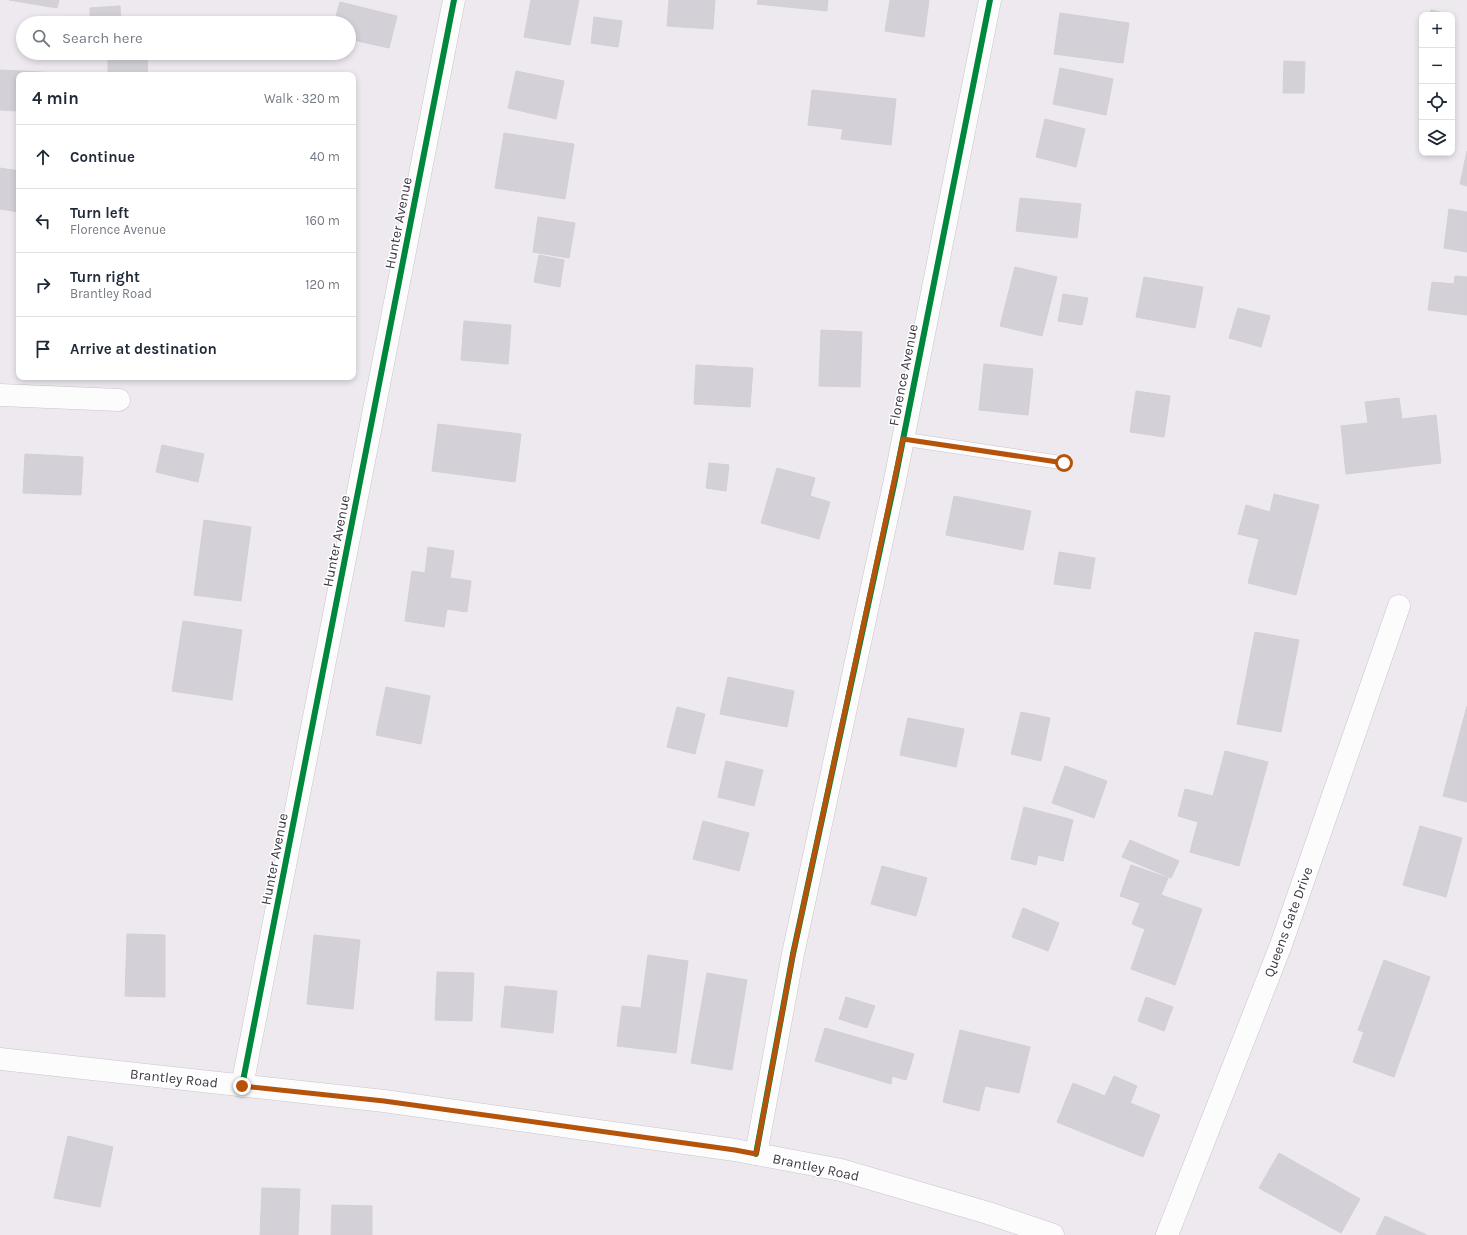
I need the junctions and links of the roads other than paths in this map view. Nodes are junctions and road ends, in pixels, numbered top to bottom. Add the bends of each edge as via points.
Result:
1 (454, 0) edge
2 (990, 0) edge
3 (0, 396) edge
4 (119, 400) dead end
5 (903, 439) junction
6 (1064, 463) dead end
7 (1399, 606) dead end
8 (0, 1059) edge
9 (242, 1086) junction
10 (756, 1154) junction
11 (1053, 1235) edge
12 (1167, 1235) edge

1 - 9 street, Hunter Avenue
2 - 5 street, Florence Avenue
3 - 4 street
5 - 6 lane
5 - 10 street, Florence Avenue via 793,954
7 - 12 street, Queens Gate Drive via 1281,945
8 - 9 street, Brantley Road
9 - 10 street, Brantley Road via 392,1102
10 - 11 street, Brantley Road via 841,1170

